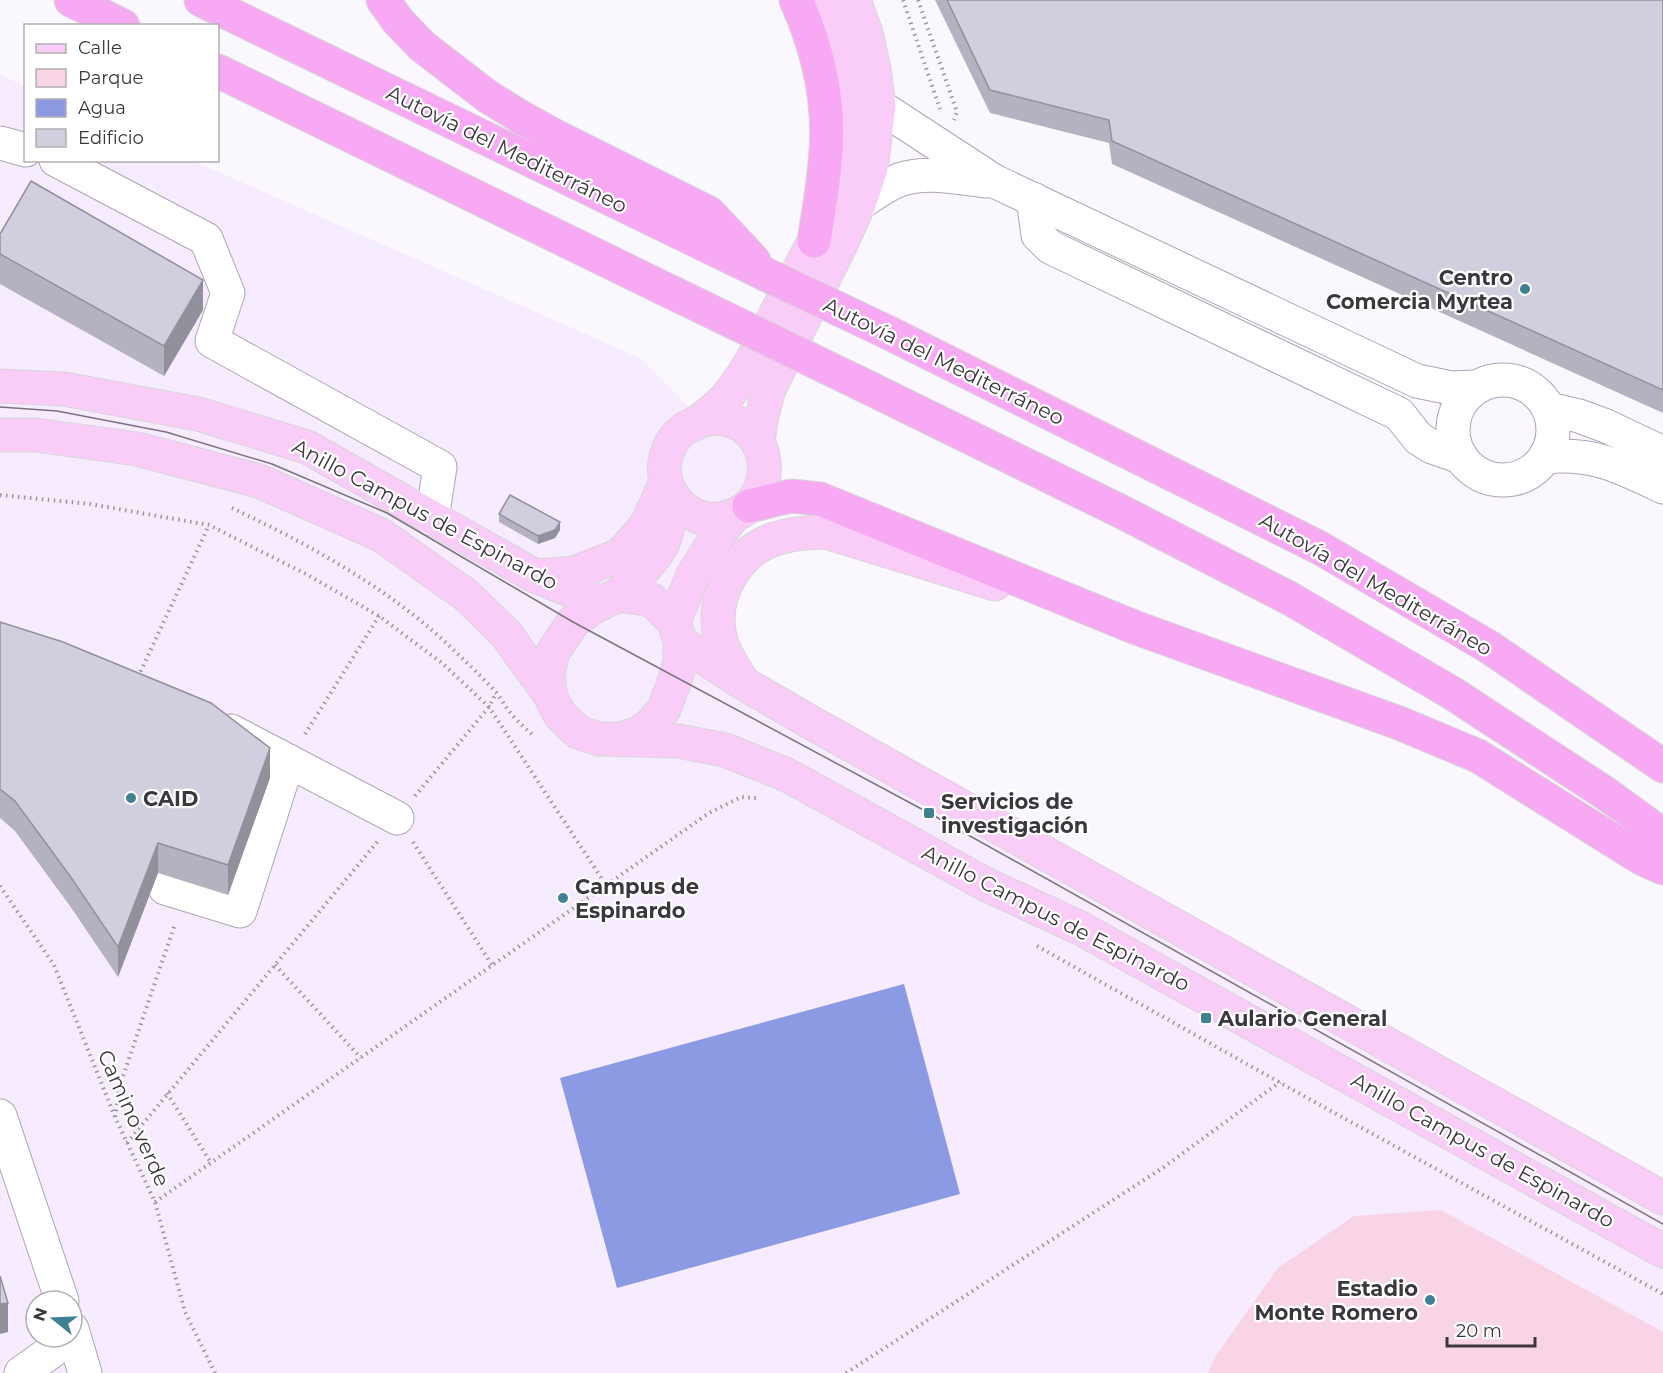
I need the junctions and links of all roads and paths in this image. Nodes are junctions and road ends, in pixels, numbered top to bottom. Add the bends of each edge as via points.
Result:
1 (71, 0) edge
2 (201, 0) edge
3 (383, 0) edge
4 (796, 0) edge
5 (823, 0) edge
6 (854, 0) edge
7 (903, 0) edge
8 (918, 0) edge
9 (119, 24) edge
10 (219, 71) edge
11 (879, 106) junction
12 (0, 143) edge
13 (941, 147) junction
14 (24, 149) edge
15 (60, 162) edge
16 (994, 181) junction
17 (1033, 200) junction
18 (859, 204) junction
19 (702, 227) junction
20 (814, 241) junction
21 (1418, 381) junction
22 (0, 386) edge
23 (1476, 387) junction
24 (1549, 409) junction
25 (701, 420) junction
26 (0, 435) edge
27 (758, 442) junction
28 (1457, 442) junction
29 (1663, 453) edge
30 (1545, 456) junction
31 (1663, 487) edge
32 (670, 490) junction
33 (0, 495) edge
34 (231, 508) dead end
35 (742, 511) junction
36 (432, 519) junction
37 (209, 525) junction
38 (535, 576) junction
39 (610, 599) junction
40 (379, 616) junction
41 (1134, 627) junction
42 (677, 632) junction
43 (135, 683) edge
44 (743, 683) junction
45 (496, 693) junction
46 (550, 695) junction
47 (489, 707) junction
48 (206, 719) edge
49 (539, 739) dead end
50 (621, 739) junction
51 (288, 761) junction
52 (1663, 766) edge
53 (754, 792) dead end
54 (764, 796) dead end
55 (397, 818) junction
56 (1663, 835) edge
57 (1663, 868) edge
58 (606, 885) dead end
59 (0, 886) edge
60 (175, 891) joint
61 (1034, 944) dead end
62 (275, 965) junction
63 (492, 965) dead end
64 (361, 1058) dead end
65 (1280, 1082) junction
66 (168, 1094) junction
67 (0, 1116) edge
68 (115, 1118) junction
69 (127, 1143) junction
70 (211, 1163) dead end
71 (1663, 1198) edge
72 (1663, 1251) edge
73 (58, 1289) edge
74 (1663, 1294) edge
75 (53, 1349) edge
76 (77, 1349) edge
77 (21, 1373) edge
78 (85, 1373) edge
79 (215, 1373) edge
80 (846, 1373) edge

1 - 9 highway
2 - 19 highway, Autovía del Mediterráneo
3 - 19 highway via 423,46 487,96
4 - 20 highway via 812,38 823,81 826,114 826,160
5 - 20 main road via 842,71 849,136 846,164 830,213
6 - 11 main road via 866,33
7 - 13 path via 944,122
8 - 13 path via 957,112
10 - 56 highway, bridge via 1122,512 1289,598 1452,693
11 - 13 street
11 - 18 main road via 871,168
12 - 14 street
13 - 16 street
15 - 36 street via 206,238 228,293 212,341 440,467
16 - 17 street
16 - 18 street via 930,175 900,180
17 - 21 street
17 - 28 street via 1038,235 1050,247 1399,414 1418,438 1432,447
18 - 27 main road via 769,389
19 - 52 highway, Autovía del Mediterráneo, bridge via 765,274 1320,548 1489,647
20 - 25 main road via 745,371 725,399
21 - 23 street via 1451,388
21 - 28 street via 1440,402
22 - 36 main road, Anillo Campus de Espinardo via 64,389 187,412 307,447
23 - 24 street via 1506,379 1521,382 1535,391
23 - 28 street via 1456,411
24 - 29 street via 1606,426
24 - 30 street via 1553,433
25 - 27 main road via 718,418 735,423
25 - 32 main road via 683,429 671,444 665,463
26 - 46 main road, Anillo Campus de Espinardo via 36,435 137,449 259,481 381,535 466,595 506,634
27 - 35 main road via 765,476 759,493
28 - 30 street via 1471,469 1500,480 1516,479 1530,472
30 - 31 street via 1580,456 1603,461
32 - 35 main road via 685,510 701,518 718,519
32 - 38 main road via 620,555 574,573
32 - 39 main road via 667,530 661,546 638,575
33 - 37 path via 90,504
34 - 45 path via 312,549 404,608 441,638
35 - 41 highway via 791,496 820,499
35 - 42 main road via 712,544 692,577
36 - 38 main road, Anillo Campus de Espinardo
37 - 40 path
37 - 43 path
38 - 39 main road, Anillo Campus de Espinardo
39 - 42 main road, Anillo Campus de Espinardo via 652,600
39 - 46 main road via 573,622 559,641 548,673
40 - 47 path via 442,663
40 - 51 path
41 - 44 main road via 826,532 802,532 773,539 754,550 724,586 718,607 718,632
41 - 57 highway via 1399,723 1478,756
42 - 44 main road, Anillo Campus de Espinardo
42 - 50 main road, Anillo Campus de Espinardo via 678,669 664,709 641,732
44 - 71 main road, Anillo Campus de Espinardo
45 - 47 path
45 - 49 path via 513,716
46 - 50 main road, Anillo Campus de Espinardo via 560,715 578,732 598,739
47 - 55 path
47 - 58 path
48 - 51 street
50 - 72 main road, Anillo Campus de Espinardo via 678,741 725,750 787,775 985,884 1080,928
51 - 55 street
51 - 60 street via 240,910
53 - 54 path
55 - 62 path
55 - 63 path
59 - 68 path, Camino verde via 54,965
60 - 68 path via 120,1085
61 - 65 path
62 - 64 path
62 - 66 path
65 - 74 path
65 - 80 path via 1164,1167
66 - 69 path
66 - 70 path
67 - 73 street
68 - 69 path, Camino verde
69 - 79 path, Camino verde via 155,1202 185,1312
75 - 77 street
76 - 78 street

